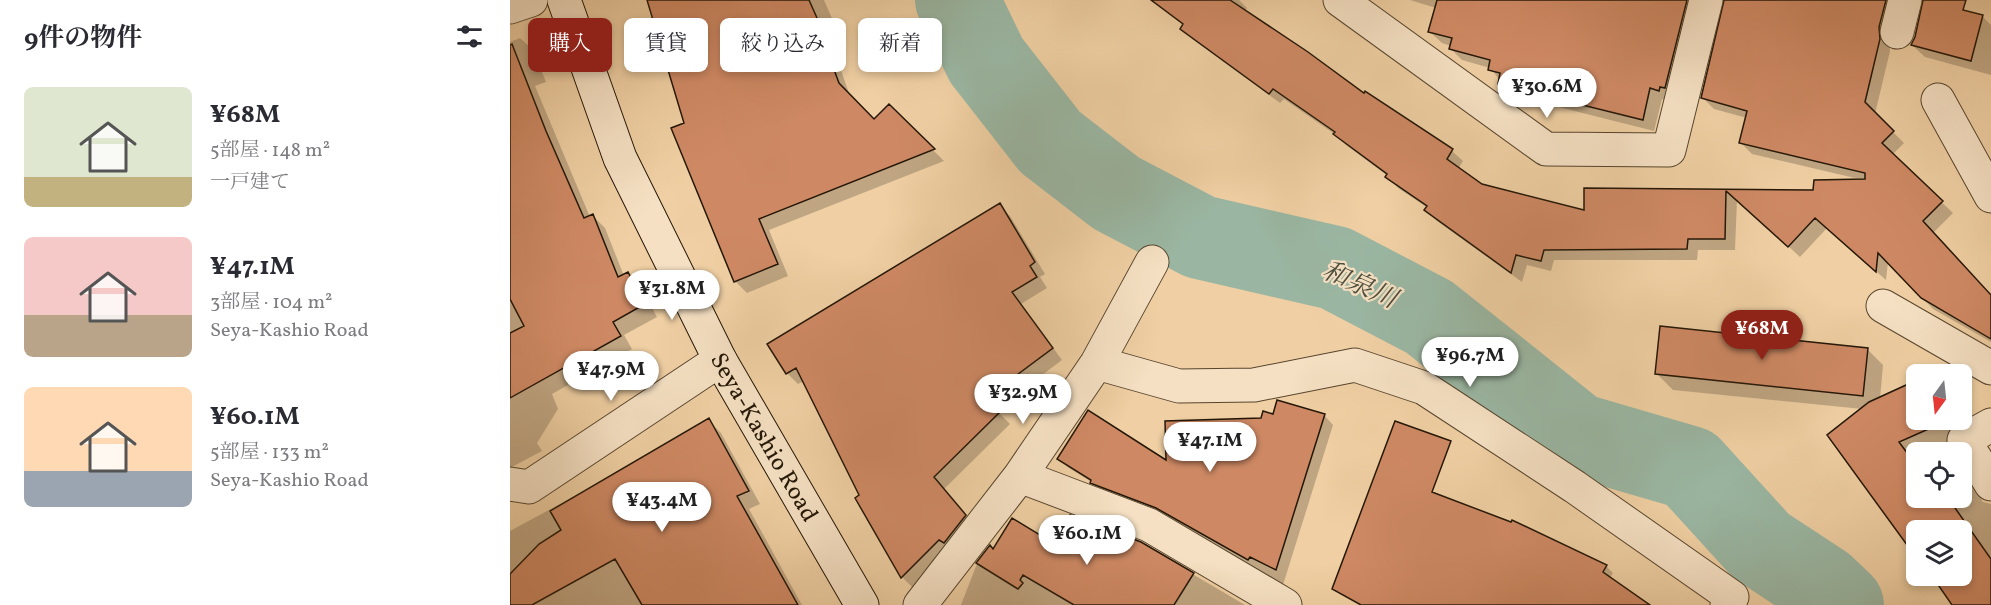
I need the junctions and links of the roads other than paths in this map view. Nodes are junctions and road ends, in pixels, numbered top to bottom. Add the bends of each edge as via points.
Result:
1 (531, 0) edge
2 (564, 0) edge
3 (1340, 0) edge
4 (1706, 0) edge
5 (1905, 0) edge
6 (510, 7) edge
7 (1897, 32) dead end
8 (1938, 100) dead end
9 (1991, 196) edge
10 (1152, 262) dead end
11 (1882, 306) dead end
12 (720, 360) junction
13 (1097, 363) junction
14 (1991, 368) edge
15 (1991, 426) edge
16 (1020, 476) junction
17 (510, 484) edge
18 (1991, 484) edge
19 (862, 605) edge
20 (920, 605) edge
21 (1285, 605) edge
22 (1727, 605) edge

1 - 6 street
2 - 12 street, Seya-Kashio Road via 620,158
3 - 4 street via 1546,149 1669,150
5 - 7 street
8 - 9 street
10 - 13 street
11 - 14 street
12 - 17 street via 529,487
12 - 19 street, Seya-Kashio Road
13 - 16 street
13 - 22 street via 1179,386 1254,385 1355,366 1424,388 1732,597
15 - 18 street via 1964,440
16 - 20 street
16 - 21 street via 1149,525

